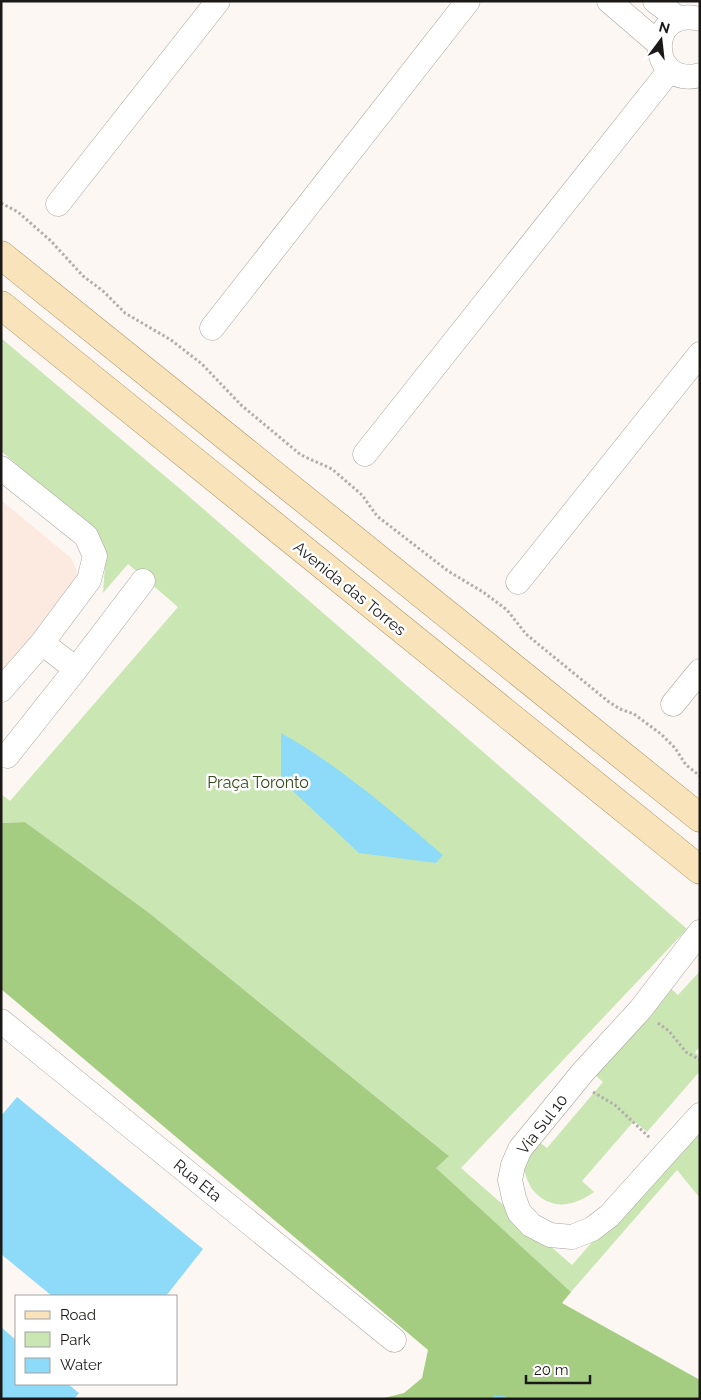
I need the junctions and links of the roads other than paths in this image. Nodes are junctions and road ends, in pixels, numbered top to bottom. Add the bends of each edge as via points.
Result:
1 (218, 1) edge
2 (468, 1) edge
3 (608, 1) edge
4 (655, 1) edge
5 (689, 19) edge
6 (659, 44) junction
7 (670, 70) junction
8 (699, 76) edge
9 (58, 204) dead end
10 (1, 255) edge
11 (1, 305) edge
12 (212, 328) dead end
13 (700, 354) edge
14 (365, 454) dead end
15 (1, 468) edge
16 (356, 541) junction
17 (327, 569) junction
18 (143, 581) dead end
19 (518, 582) dead end
20 (42, 643) junction
21 (76, 669) junction
22 (700, 671) edge
23 (1, 690) edge
24 (673, 704) dead end
25 (7, 756) dead end
26 (700, 818) edge
27 (700, 870) edge
28 (700, 932) edge
29 (1, 1020) edge
30 (700, 1115) edge
31 (394, 1340) dead end

1 - 9 street
2 - 12 street
3 - 6 street
4 - 5 street
5 - 6 street via 668,26
6 - 7 street via 662,58
7 - 8 street via 683,76
7 - 14 street
10 - 16 main road
11 - 17 main road, Avenida das Torres
13 - 19 street
15 - 20 street via 86,536 95,556 89,580
16 - 17 main road via 348,559
16 - 26 main road
17 - 27 main road, Avenida das Torres
18 - 21 street
20 - 21 street
20 - 23 street
21 - 25 street
22 - 24 street
28 - 30 street, Via Sul 10 via 640,1010 520,1149 510,1180 520,1212 531,1225 550,1235 572,1238 592,1229 609,1216
29 - 31 street, Rua Eta

